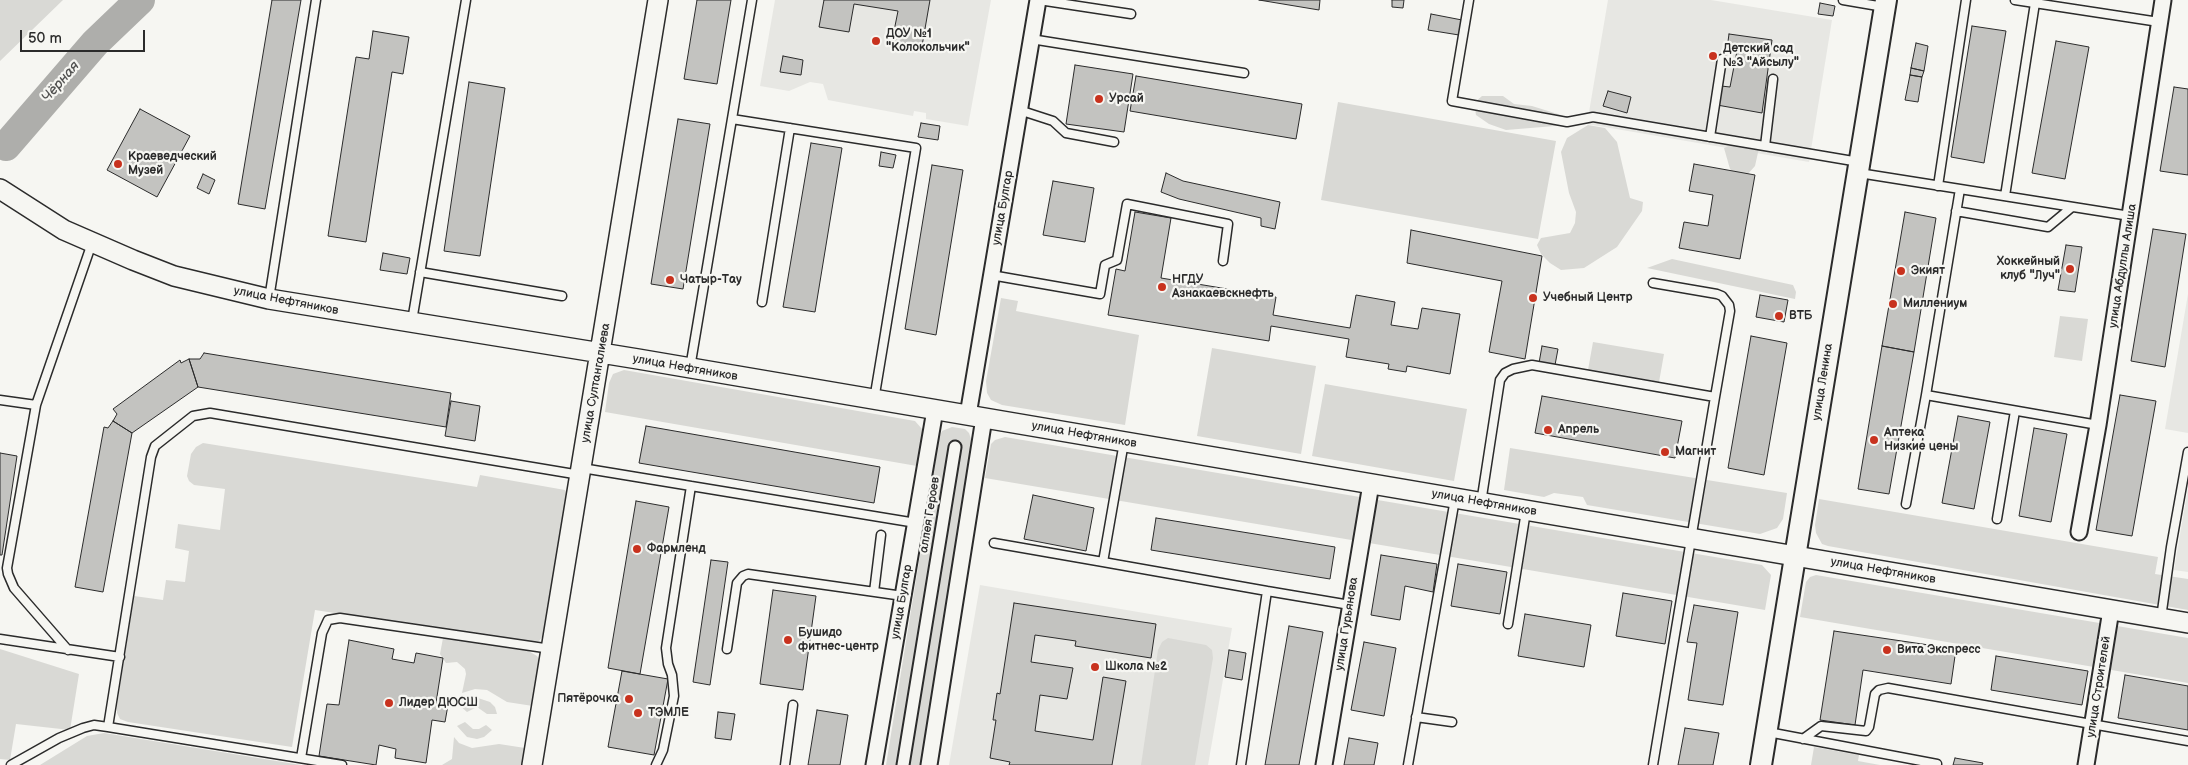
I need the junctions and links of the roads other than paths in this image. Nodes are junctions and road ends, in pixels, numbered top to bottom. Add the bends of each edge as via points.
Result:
1 (316, 0) edge
2 (466, 0) edge
3 (658, 0) edge
4 (752, 0) edge
5 (1039, 0) edge
6 (1469, 0) edge
7 (1843, 0) edge
8 (1966, 0) edge
9 (2015, 0) edge
10 (2163, 0) edge
11 (2035, 3) junction
12 (1885, 4) edge
13 (1131, 14) dead end
14 (2160, 22) junction
15 (1031, 39) junction
16 (1722, 59) dead end
17 (1244, 73) dead end
18 (1773, 79) dead end
19 (1019, 110) junction
20 (732, 119) junction
21 (790, 128) junction
22 (1710, 137) junction
23 (1114, 142) dead end
24 (1766, 146) junction
25 (1858, 168) junction
26 (1938, 186) junction
27 (0, 189) edge
28 (1960, 189) junction
29 (2005, 196) junction
30 (2072, 207) junction
31 (1956, 211) junction
32 (2130, 216) junction
33 (92, 242) junction
34 (1223, 261) dead end
35 (420, 272) junction
36 (991, 275) junction
37 (1653, 283) dead end
38 (562, 296) dead end
39 (269, 299) junction
40 (762, 302) dead end
41 (412, 323) junction
42 (601, 354) junction
43 (690, 369) junction
44 (1926, 395) junction
45 (1715, 397) junction
46 (0, 400) edge
47 (874, 400) junction
48 (36, 405) junction
49 (935, 410) junction
50 (2015, 411) junction
51 (976, 417) junction
52 (2098, 425) junction
53 (1124, 442) junction
54 (955, 447) dead end
55 (2188, 452) edge
56 (581, 471) junction
57 (1371, 484) junction
58 (691, 486) junction
59 (1455, 499) junction
60 (1481, 503) junction
61 (1906, 504) dead end
62 (1526, 511) junction
63 (1997, 519) dead end
64 (916, 523) junction
65 (2079, 532) dead end
66 (881, 535) dead end
67 (1692, 538) junction
68 (994, 543) dead end
69 (1795, 556) junction
70 (1103, 562) junction
71 (1267, 591) junction
72 (874, 592) junction
73 (904, 596) junction
74 (1350, 605) junction
75 (2111, 610) junction
76 (2161, 618) junction
77 (2188, 622) edge
78 (1508, 624) dead end
79 (0, 639) edge
80 (551, 649) junction
81 (727, 649) dead end
82 (68, 650) junction
83 (120, 657) junction
84 (793, 705) dead end
85 (1416, 716) junction
86 (1452, 722) dead end
87 (2092, 724) junction
88 (108, 727) junction
89 (1766, 732) junction
90 (1803, 739) junction
91 (2188, 741) edge
92 (301, 758) junction
93 (1937, 764) edge
94 (11, 765) edge
95 (342, 765) edge
96 (532, 765) edge
97 (656, 765) edge
98 (785, 765) edge
99 (874, 765) edge
100 (903, 765) edge
101 (929, 765) edge
102 (1241, 765) edge
103 (1324, 765) edge
104 (1408, 765) edge
105 (1653, 765) edge
106 (1761, 765) edge
107 (2086, 765) edge

1 - 39 lane
2 - 35 lane
3 - 42 street, улица Султангалиева
4 - 20 lane
5 - 13 lane
5 - 15 street, улица Булгар
6 - 22 lane via 1452,101 1567,122 1593,117
7 - 12 lane
8 - 26 lane
9 - 11 lane
10 - 14 street, улица Абдуллы Алиша
11 - 14 lane
11 - 29 lane
12 - 25 main road, улица Ленина
14 - 32 street, улица Абдуллы Алиша
15 - 17 lane
15 - 19 street, улица Булгар
16 - 22 lane
18 - 24 lane
19 - 23 lane via 1053,121 1066,132
19 - 36 street, улица Булгар
20 - 21 lane
20 - 43 lane
21 - 40 lane
21 - 47 lane via 916,148
22 - 24 lane
24 - 25 lane
25 - 26 lane
25 - 69 main road, улица Ленина
26 - 28 lane
27 - 33 street, улица Нефтяников via 64,230
28 - 29 lane
28 - 31 lane
29 - 30 lane
30 - 31 lane via 2048,227
30 - 32 lane
31 - 44 lane
32 - 52 street, улица Абдуллы Алиша
33 - 39 street, улица Нефтяников via 174,276
33 - 48 lane
34 - 36 lane via 1228,224 1127,204 1117,260 1105,265 1100,294
35 - 38 lane
35 - 41 lane
36 - 51 street, улица Булгар
37 - 45 lane via 1717,294 1729,305
39 - 41 street, улица Нефтяников
41 - 42 street, улица Нефтяников
42 - 43 street, улица Нефтяников
42 - 56 street, улица Султангалиева
43 - 47 street, улица Нефтяников
44 - 50 lane
44 - 61 lane
45 - 60 lane via 1532,365 1513,369 1500,380
45 - 67 lane
46 - 48 lane
47 - 49 street, улица Нефтяников
48 - 82 lane via 7,568 14,588
49 - 51 street, улица Нефтяников
49 - 64 street, улица Булгар
50 - 52 lane
50 - 63 lane
51 - 53 street, улица Нефтяников
51 - 101 street, улица Булгар
52 - 65 street, улица Абдуллы Алиша
53 - 57 street, улица Нефтяников
53 - 70 lane
54 - 100 street, аллея Героев
55 - 76 lane
56 - 58 lane
56 - 80 street, улица Султангалиева
56 - 83 lane via 210,413 193,416 152,451
57 - 59 street, улица Нефтяников
57 - 74 street, улица Гурьянова
58 - 64 lane
58 - 97 lane via 666,648 674,696 663,750
59 - 60 street, улица Нефтяников
59 - 85 lane
60 - 62 street, улица Нефтяников
62 - 67 street, улица Нефтяников
62 - 78 lane
64 - 73 street, улица Булгар
66 - 72 lane
67 - 69 street, улица Нефтяников
67 - 105 lane
68 - 70 lane
69 - 75 street, улица Нефтяников
69 - 89 main road, улица Ленина
70 - 71 lane
71 - 74 lane
71 - 102 lane
72 - 73 lane
72 - 81 lane via 748,574 742,576 737,583
73 - 99 street, улица Булгар
74 - 103 street, улица Гурьянова
75 - 76 street, улица Нефтяников
75 - 87 street, улица Строителей
76 - 77 street, улица Нефтяников
79 - 82 lane
80 - 92 lane via 340,618 328,620 322,633
80 - 96 street, улица Султангалиева
82 - 83 lane
83 - 88 lane
84 - 98 lane
85 - 86 lane
85 - 104 lane
87 - 90 lane via 1888,688 1875,694 1866,730 1821,726
87 - 91 lane
87 - 107 street, улица Строителей
88 - 92 lane
88 - 94 lane via 83,728
89 - 90 lane
89 - 106 main road, улица Ленина
90 - 93 lane
92 - 95 lane

